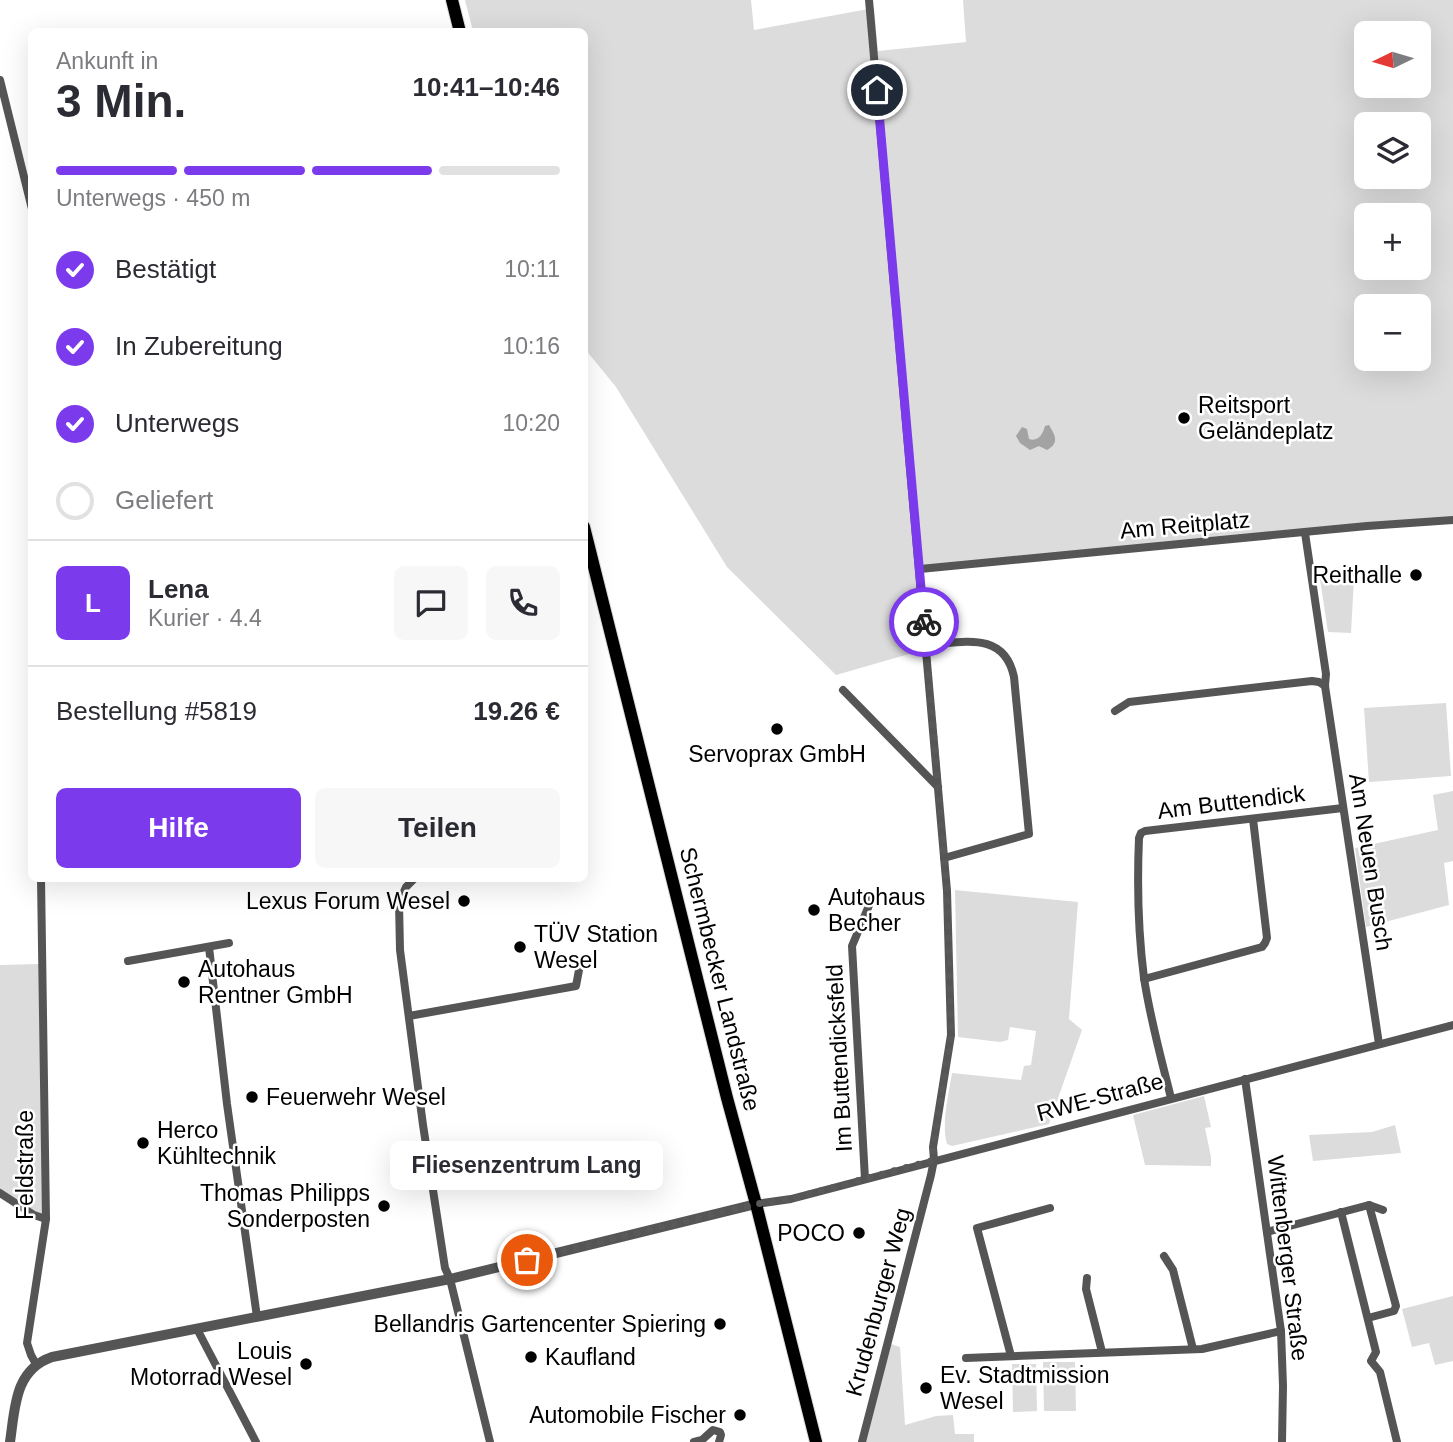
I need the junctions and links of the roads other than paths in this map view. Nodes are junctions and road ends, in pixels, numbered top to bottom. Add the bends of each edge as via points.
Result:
1 (452, 0) edge
2 (869, 0) edge
3 (459, 28) edge
4 (0, 80) edge
5 (28, 193) edge
6 (1453, 520) edge
7 (1305, 533) junction
8 (588, 543) edge
9 (920, 569) junction
10 (926, 645) junction
11 (1325, 686) junction
12 (843, 690) dead end
13 (1115, 711) dead end
14 (938, 787) junction
15 (1343, 808) junction
16 (1253, 818) junction
17 (944, 858) junction
18 (41, 882) edge
19 (412, 882) edge
20 (873, 896) dead end
21 (229, 943) dead end
22 (209, 947) junction
23 (128, 961) dead end
24 (579, 970) dead end
25 (1144, 979) junction
26 (409, 1017) junction
27 (1453, 1025) edge
28 (1379, 1044) junction
29 (1245, 1079) junction
30 (1171, 1098) junction
31 (934, 1160) junction
32 (865, 1179) junction
33 (0, 1193) edge
34 (756, 1204) junction
35 (1370, 1205) junction
36 (1050, 1208) dead end
37 (1383, 1210) dead end
38 (1341, 1212) junction
39 (46, 1219) junction
40 (1266, 1231) junction
41 (1164, 1256) dead end
42 (450, 1279) junction
43 (1087, 1279) dead end
44 (257, 1317) junction
45 (1368, 1318) junction
46 (197, 1329) junction
47 (1281, 1331) junction
48 (1193, 1349) junction
49 (1102, 1352) junction
50 (1012, 1356) junction
51 (967, 1358) dead end
52 (36, 1364) junction
53 (701, 1441) edge
54 (10, 1442) edge
55 (257, 1442) edge
56 (490, 1442) edge
57 (719, 1442) edge
58 (816, 1442) edge
59 (862, 1442) edge
60 (1283, 1442) edge
61 (1397, 1442) edge

1 - 3 main road
2 - 9 street, Krudenburger Weg
4 - 5 street
6 - 7 street, Am Reitplatz
7 - 9 street, Am Reitplatz
7 - 11 street, Am Neuen Busch
8 - 34 main road, Schermbecker Landstraße
9 - 10 street, Krudenburger Weg
10 - 14 street, Krudenburger Weg
10 - 17 street via 988,643 1007,656 1014,677 1029,834
11 - 13 street via 1312,681 1129,702
11 - 15 street, Am Neuen Busch
12 - 14 street
14 - 17 street, Krudenburger Weg
15 - 16 street, Am Buttendick
15 - 28 street, Am Neuen Busch
16 - 25 street via 1265,943
16 - 25 street, Am Buttendick via 1141,833 1137,892
17 - 31 street, Krudenburger Weg via 951,1035
18 - 39 street, Feldstraße
19 - 26 street via 402,894 398,914
20 - 32 street, Im Buttendicksfeld via 852,946
21 - 22 street
22 - 23 street
22 - 44 street
24 - 26 street via 576,986
25 - 30 street, Am Buttendick
26 - 42 street
27 - 28 street, RWE-Straße
28 - 29 street, RWE-Straße
29 - 30 street, RWE-Straße
29 - 40 street, Wittenberger Straße
30 - 31 street, RWE-Straße
31 - 32 street, RWE-Straße
31 - 59 street, Krudenburger Weg
32 - 34 street, RWE-Straße
33 - 39 street
34 - 42 street
34 - 58 main road, Schermbecker Landstraße
35 - 37 street
35 - 38 street
35 - 45 street via 1396,1306 1394,1311
36 - 50 street via 977,1228
38 - 40 street
38 - 45 street
39 - 52 street, Feldstraße via 27,1343
40 - 47 street, Wittenberger Straße
41 - 48 street via 1173,1270
42 - 44 street
42 - 56 street
43 - 49 street
44 - 46 street
45 - 61 street via 1376,1352 1371,1361 1380,1371
46 - 52 street
46 - 55 street
47 - 48 street
47 - 60 street, Wittenberger Straße
48 - 49 street
49 - 50 street
50 - 51 street
52 - 54 street via 19,1390
53 - 57 street via 716,1430

